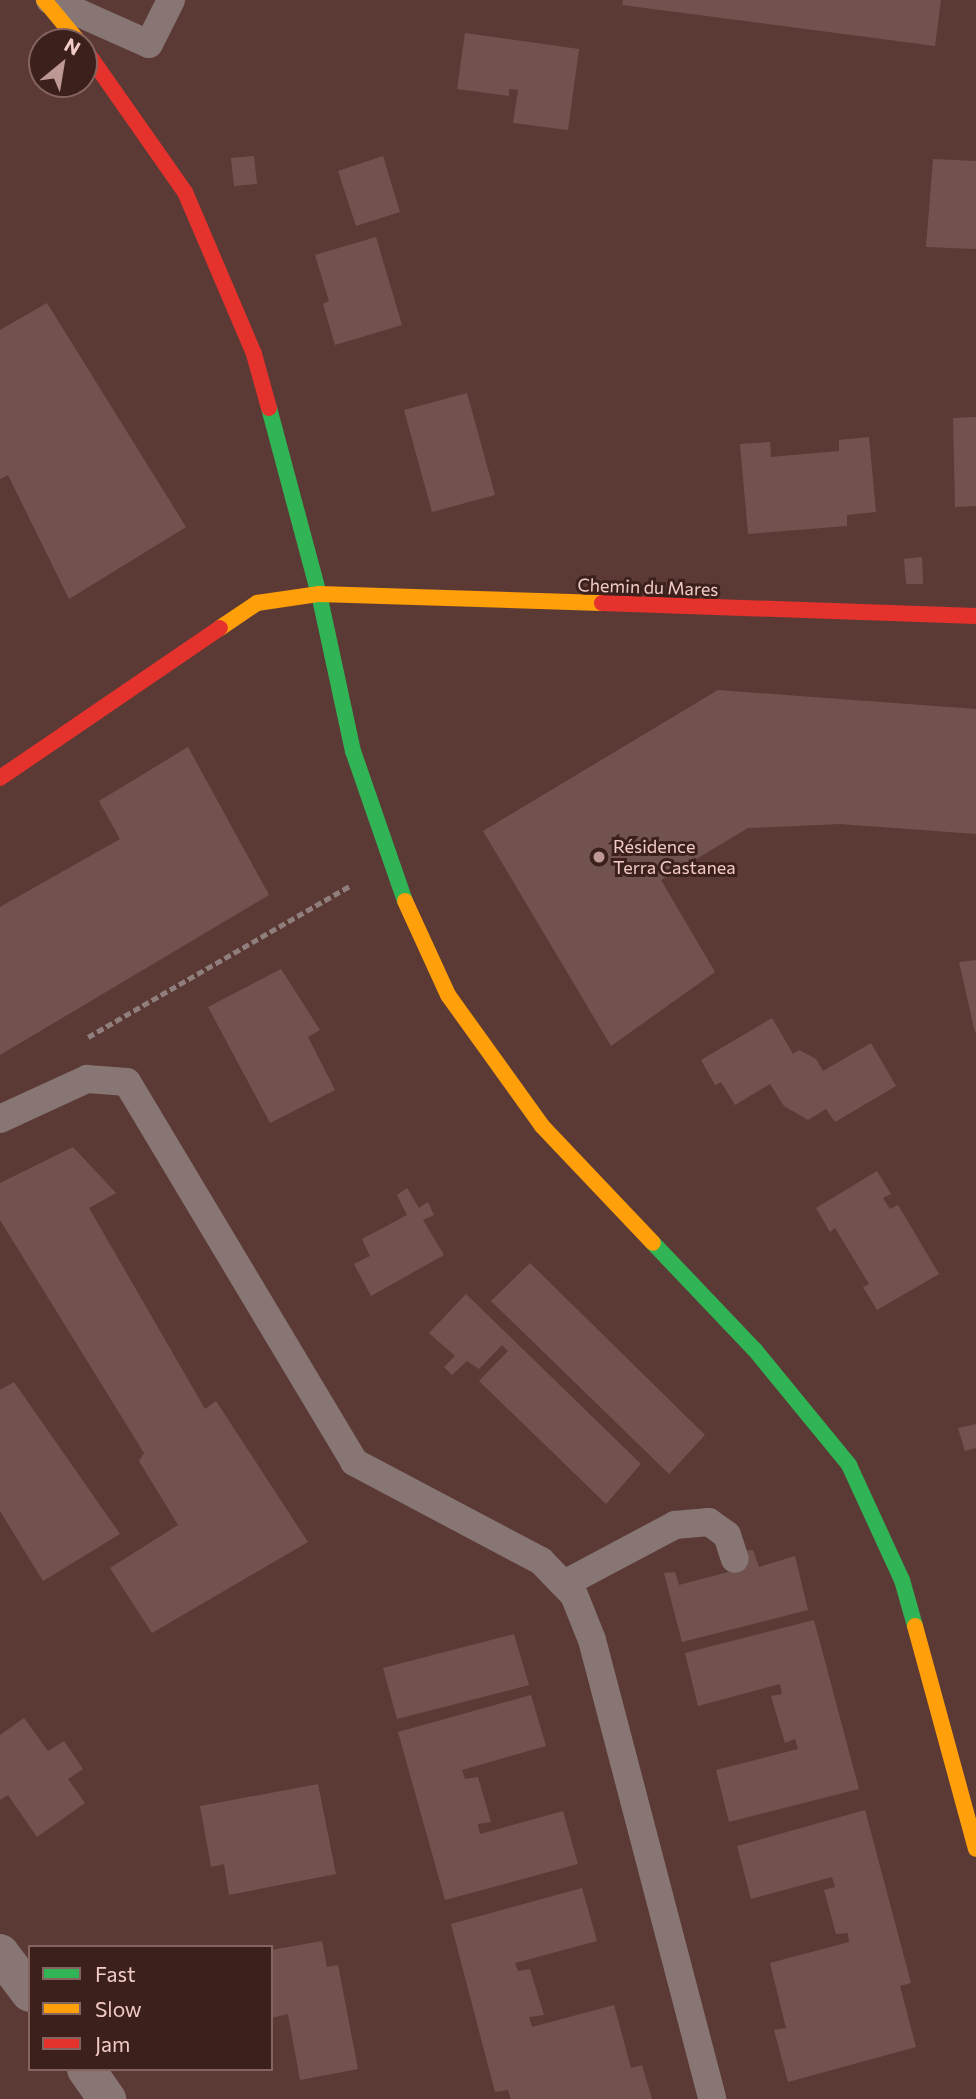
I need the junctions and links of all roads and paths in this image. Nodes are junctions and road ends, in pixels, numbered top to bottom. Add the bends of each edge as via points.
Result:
1 (44, 0) edge
2 (50, 0) edge
3 (171, 0) edge
4 (67, 28) edge
5 (98, 68) edge
6 (319, 594) junction
7 (976, 616) edge
8 (0, 778) edge
9 (390, 862) junction
10 (75, 1045) dead end
11 (0, 1119) edge
12 (735, 1559) dead end
13 (564, 1584) junction
14 (976, 1849) edge
15 (0, 1953) edge
16 (28, 1990) edge
17 (87, 2071) edge
18 (107, 2099) edge
19 (712, 2099) edge

1 - 4 street
2 - 3 lane via 149,44
5 - 6 street via 191,204 254,354
6 - 7 street, Chemin du Mares
6 - 8 street, Chemin du Mares via 257,603
6 - 9 street via 353,751
9 - 10 path
9 - 14 street via 448,995 542,1126 755,1350 849,1465 902,1580
11 - 13 lane via 87,1079 127,1082 354,1462 541,1561
12 - 13 lane via 727,1535 709,1522 675,1525
13 - 19 lane via 574,1595 593,1640
15 - 16 street
17 - 18 street

